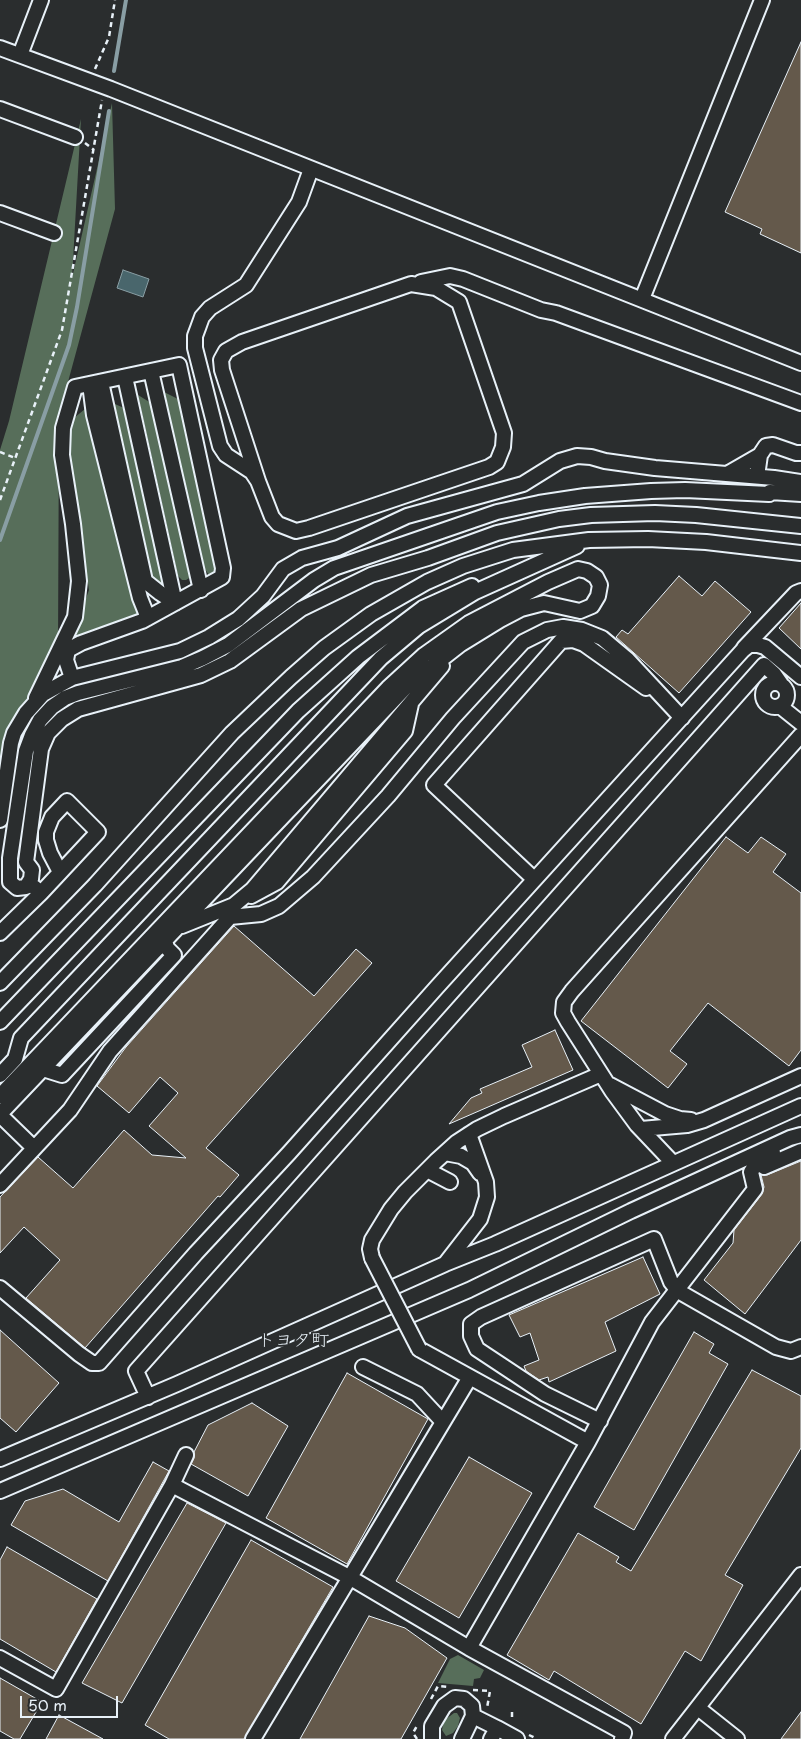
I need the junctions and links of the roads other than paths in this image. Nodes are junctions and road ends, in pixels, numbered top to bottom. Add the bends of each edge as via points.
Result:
1 (41, 0) edge
2 (762, 0) edge
3 (0, 48) edge
4 (20, 55) junction
5 (0, 109) edge
6 (76, 138) dead end
7 (311, 169) junction
8 (0, 213) edge
9 (54, 233) dead end
10 (411, 284) junction
11 (642, 300) junction
12 (801, 363) edge
13 (152, 371) junction
14 (125, 377) junction
15 (95, 383) junction
16 (801, 403) edge
17 (801, 453) edge
18 (760, 455) junction
19 (727, 474) junction
20 (757, 476) junction
21 (258, 481) junction
22 (801, 482) edge
23 (801, 494) edge
24 (801, 526) edge
25 (588, 540) junction
26 (801, 553) edge
27 (201, 590) junction
28 (801, 591) edge
29 (175, 603) junction
30 (148, 618) junction
31 (68, 632) junction
32 (81, 643) junction
33 (461, 644) junction
34 (743, 650) junction
35 (801, 677) edge
36 (72, 678) junction
37 (781, 684) junction
38 (35, 701) junction
39 (669, 704) junction
40 (780, 707) junction
41 (682, 718) junction
42 (801, 723) edge
43 (801, 735) edge
44 (0, 820) edge
45 (60, 872) junction
46 (534, 879) junction
47 (29, 882) junction
48 (41, 893) junction
49 (176, 928) junction
50 (0, 933) edge
51 (0, 983) edge
52 (0, 1022) edge
53 (0, 1075) edge
54 (801, 1076) edge
55 (604, 1079) junction
56 (0, 1096) edge
57 (801, 1106) edge
58 (0, 1115) edge
59 (704, 1120) junction
60 (641, 1129) junction
61 (469, 1134) junction
62 (801, 1136) edge
63 (34, 1148) junction
64 (801, 1151) edge
65 (444, 1153) junction
66 (673, 1163) junction
67 (427, 1170) junction
68 (752, 1172) junction
69 (450, 1182) dead end
70 (486, 1182) junction
71 (0, 1185) edge
72 (445, 1264) junction
73 (0, 1288) edge
74 (678, 1291) junction
75 (801, 1347) edge
76 (363, 1367) dead end
77 (470, 1377) junction
78 (148, 1397) junction
79 (600, 1421) junction
80 (443, 1422) junction
81 (588, 1442) junction
82 (186, 1455) dead end
83 (0, 1459) edge
84 (172, 1485) junction
85 (0, 1491) edge
86 (801, 1576) edge
87 (349, 1577) junction
88 (469, 1648) junction
89 (0, 1658) edge
90 (698, 1708) junction
91 (473, 1716) junction
92 (494, 1733) edge
93 (253, 1739) edge
94 (432, 1739) edge
95 (462, 1739) edge
96 (517, 1739) edge
97 (622, 1739) edge
98 (674, 1739) edge
99 (737, 1739) edge

1 - 4 street
2 - 11 street
3 - 4 street
4 - 7 street
5 - 6 street
7 - 11 street
7 - 21 street via 298,202 246,285 210,308 202,317 195,336 195,348 220,446 226,455 252,472
8 - 9 street
10 - 16 street via 450,276 463,279
10 - 21 street via 242,342 226,351 221,360 222,370
10 - 21 street via 436,288 460,302 504,433 497,462 296,530 278,524 272,517
11 - 12 street
13 - 14 street
13 - 27 street
13 - 27 street via 180,366 223,568 222,577
14 - 15 street
14 - 29 street
15 - 29 street via 145,581
15 - 30 street via 94,415 140,598
15 - 31 street via 75,387 63,428 62,455 79,581 75,617
17 - 18 street via 773,445 766,446
18 - 19 street
18 - 20 street
19 - 20 street
19 - 36 street via 622,464 591,457 577,456 560,461 523,484 407,516 338,548 302,558 283,569 263,596 238,619 180,651
20 - 22 street
23 - 47 street via 651,491 584,496 497,512 334,568 228,645 203,658 182,667 65,698 40,720 26,751 9,875 10,882 17,888 26,887
24 - 47 street via 696,514 620,513 559,519 497,533 371,574 338,589 301,609 230,661 201,676 78,710 62,719 48,733 41,749 26,862 32,870
25 - 26 street via 696,541
25 - 51 street via 513,550 463,566 371,614 324,648 232,733 95,885
25 - 52 street via 494,575 423,608 358,657 298,711
25 - 53 street via 476,592 419,626 382,658 21,1038 15,1059
27 - 29 street
28 - 34 street
29 - 30 street
30 - 32 street
31 - 32 street
31 - 38 street
32 - 36 street via 68,650 66,660
33 - 49 street via 406,687
33 - 49 street via 252,890 234,905
33 - 56 street via 521,609 544,603 580,611 592,606 600,585 596,576 578,569 569,573 469,623 424,655 381,696
34 - 35 street via 749,645 765,648
34 - 41 street
36 - 38 street
37 - 40 street via 787,690 788,698
37 - 40 street via 770,684 763,694 768,705
37 - 78 street via 764,665 136,1371
38 - 44 street via 20,721 11,742
39 - 41 street
39 - 46 street via 584,644 562,641 434,785
39 - 63 street via 628,659 602,638 564,627 547,630 523,642 313,877 279,906 261,914 230,916 110,1051 70,1110
40 - 42 street
41 - 46 street
43 - 55 street via 564,1002 563,1013
45 - 45 street via 98,832 67,801 52,817 46,832 50,853
45 - 48 street
46 - 73 street via 99,1363 92,1363 80,1354
47 - 48 street
48 - 50 street
49 - 58 street
54 - 59 street
55 - 59 street via 665,1114 680,1119
55 - 60 street
55 - 61 street via 504,1116
57 - 66 street
58 - 63 street
59 - 60 street via 687,1125
60 - 66 street
61 - 65 street
61 - 70 street
62 - 68 street via 760,1161
62 - 85 street via 631,1211 469,1290
63 - 71 street
64 - 68 street
65 - 67 street
65 - 70 street via 461,1156 474,1163
66 - 72 street
67 - 69 street
67 - 77 street, bridge via 382,1221 370,1249 419,1349
68 - 74 street via 756,1189
70 - 72 street via 487,1197 480,1219
72 - 78 street
74 - 75 street via 776,1346 791,1351
74 - 79 street via 652,1322
74 - 79 street via 671,1282 654,1239 471,1324 471,1336 477,1349 545,1394
76 - 80 street via 417,1394
77 - 80 street
77 - 81 street
78 - 83 street
79 - 81 street
80 - 87 street
81 - 88 street
82 - 84 street
84 - 87 street
84 - 89 street via 56,1689
86 - 90 street
87 - 88 street
87 - 93 street
88 - 97 street via 624,1733
90 - 98 street
90 - 99 street
91 - 92 street
91 - 94 street via 472,1706 464,1698 455,1698 444,1706 432,1726
91 - 95 street
92 - 96 street

